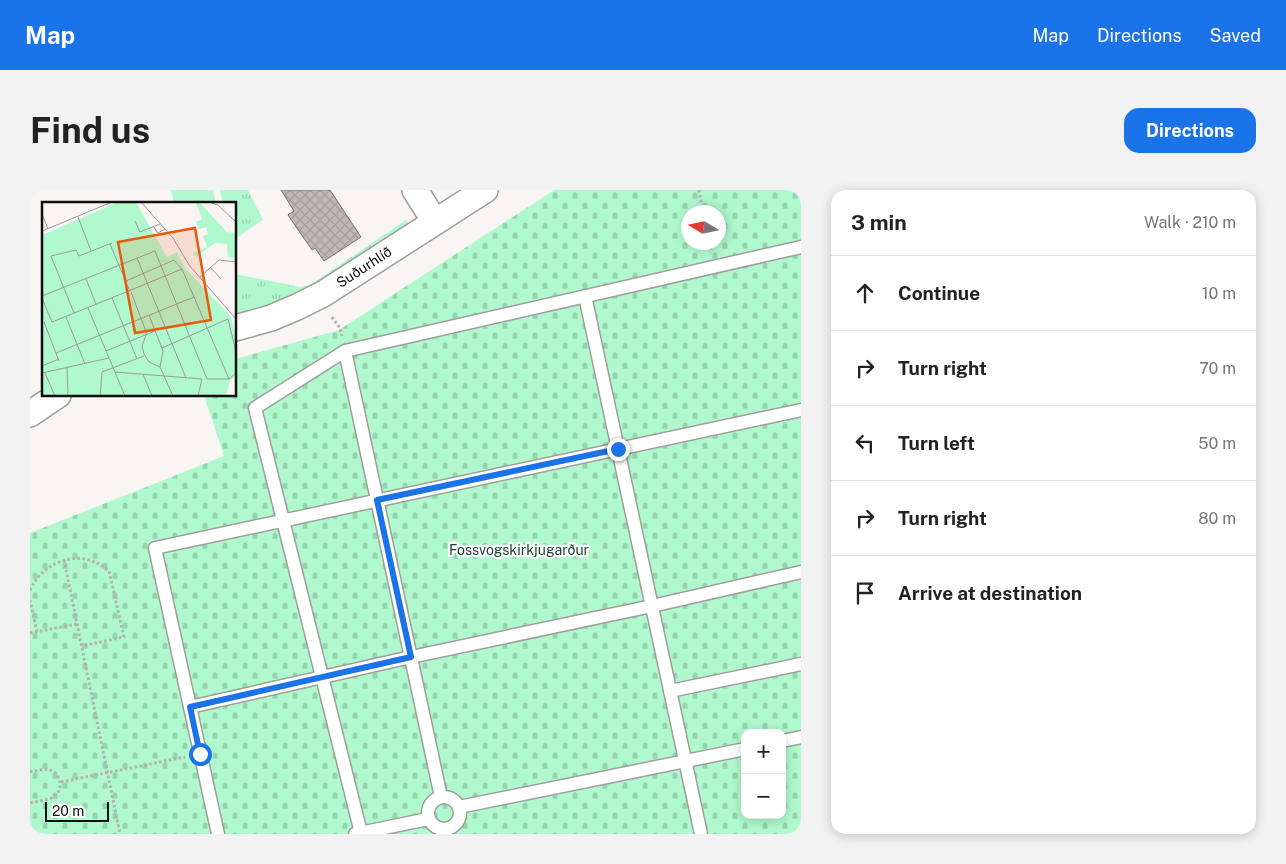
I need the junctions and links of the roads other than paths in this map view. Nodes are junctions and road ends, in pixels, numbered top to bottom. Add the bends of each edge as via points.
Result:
1 (415, 190) edge
2 (485, 190) edge
3 (435, 222) junction
4 (801, 247) edge
5 (585, 296) junction
6 (236, 328) edge
7 (345, 351) junction
8 (57, 396) edge
9 (801, 410) edge
10 (30, 414) edge
11 (618, 449) junction
12 (377, 500) junction
13 (283, 521) junction
14 (801, 572) edge
15 (652, 606) junction
16 (411, 657) junction
17 (801, 664) edge
18 (322, 677) junction
19 (670, 691) junction
20 (190, 707) junction
21 (801, 737) edge
22 (786, 740) edge
23 (741, 750) edge
24 (685, 761) junction
25 (441, 797) junction
26 (459, 807) junction
27 (428, 819) junction
28 (447, 832) edge
29 (358, 833) edge
30 (218, 834) edge
31 (701, 834) edge

1 - 3 street
2 - 3 street, Suðurhlíð
3 - 6 street, Suðurhlíð via 314,298 271,318
4 - 5 lane
5 - 7 lane
5 - 11 lane
7 - 12 lane
7 - 13 lane via 255,408
8 - 10 street
9 - 11 lane
11 - 12 lane
11 - 15 lane
12 - 13 lane
12 - 16 lane
13 - 18 lane
13 - 20 lane via 155,548
14 - 15 lane
15 - 16 lane
15 - 19 lane
16 - 18 lane
16 - 25 lane
17 - 19 lane
18 - 20 lane
18 - 29 lane
19 - 24 lane
20 - 30 lane
21 - 22 lane
23 - 24 lane
24 - 26 lane
24 - 31 lane
25 - 26 lane via 455,801
25 - 27 lane via 430,805
26 - 28 lane via 458,822
27 - 28 lane
27 - 29 lane

